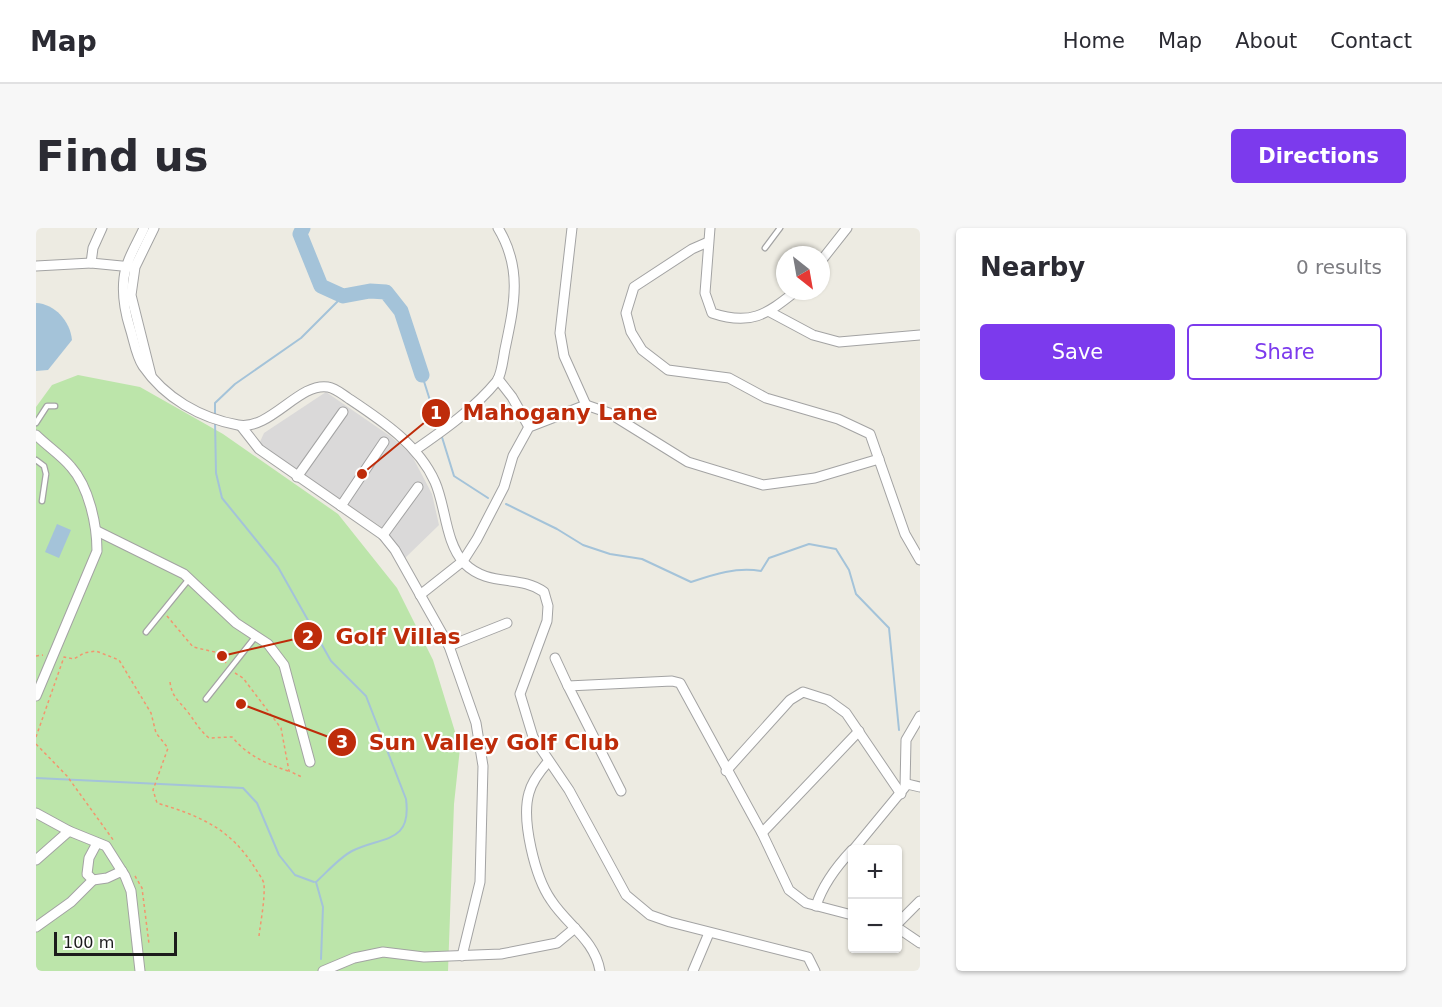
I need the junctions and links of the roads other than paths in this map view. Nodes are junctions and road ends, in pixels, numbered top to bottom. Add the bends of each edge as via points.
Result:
1 (102, 228) edge
2 (144, 228) edge
3 (154, 228) edge
4 (498, 228) edge
5 (572, 228) edge
6 (710, 228) edge
7 (780, 228) edge
8 (831, 228) edge
9 (844, 232) edge
10 (708, 242) junction
11 (765, 248) dead end
12 (830, 250) edge
13 (91, 263) junction
14 (36, 266) edge
15 (131, 266) junction
16 (785, 300) edge
17 (770, 312) junction
18 (920, 335) edge
19 (498, 379) junction
20 (586, 405) junction
21 (55, 406) dead end
22 (342, 412) dead end
23 (36, 423) edge
24 (241, 426) junction
25 (529, 427) junction
26 (36, 435) edge
27 (384, 442) dead end
28 (416, 450) junction
29 (879, 459) junction
30 (36, 460) edge
31 (297, 477) junction
32 (418, 487) dead end
33 (42, 501) dead end
34 (340, 506) junction
35 (97, 531) junction
36 (383, 535) junction
37 (920, 560) edge
38 (463, 561) junction
39 (189, 579) junction
40 (420, 595) junction
41 (507, 623) dead end
42 (146, 632) dead end
43 (256, 636) junction
44 (449, 646) junction
45 (555, 658) dead end
46 (568, 686) junction
47 (36, 696) edge
48 (206, 699) dead end
49 (920, 716) edge
50 (859, 731) junction
51 (310, 762) dead end
52 (548, 762) junction
53 (726, 771) junction
54 (907, 784) junction
55 (920, 788) edge
56 (621, 791) dead end
57 (901, 794) junction
58 (36, 813) edge
59 (69, 831) junction
60 (762, 833) junction
61 (97, 843) junction
62 (857, 845) edge
63 (848, 855) edge
64 (36, 860) edge
65 (122, 871) junction
66 (93, 880) junction
67 (920, 901) edge
68 (816, 906) junction
69 (848, 914) edge
70 (902, 918) edge
71 (36, 927) edge
72 (575, 928) junction
73 (902, 931) edge
74 (709, 933) junction
75 (920, 943) edge
76 (462, 956) junction
77 (140, 971) edge
78 (323, 971) edge
79 (600, 971) edge
80 (693, 971) edge
81 (814, 971) edge

1 - 13 street
2 - 15 street
3 - 15 street
4 - 19 street via 507,248 516,298
5 - 20 street via 560,333 564,356
6 - 10 street
7 - 11 lane
8 - 9 street
9 - 12 street
10 - 17 street via 705,293 712,313 734,321
10 - 29 street via 634,287 626,313 642,350 668,370 729,378 766,398 857,426 870,434
13 - 14 street
13 - 15 street
15 - 24 street via 123,297 142,365 168,394 205,416
16 - 17 street
17 - 18 street via 813,335 839,342
19 - 25 street
19 - 28 street via 448,428
20 - 25 street
20 - 29 street via 609,413 688,462 763,485 815,478
21 - 23 lane via 47,406
22 - 31 street
24 - 28 street via 266,418 312,390 328,387
24 - 31 street via 259,449
25 - 38 street via 513,456 504,487
26 - 35 street via 73,468
27 - 34 street
28 - 38 street via 436,483
29 - 37 street via 905,534
30 - 33 lane via 44,466 46,474
31 - 34 street
32 - 36 street
34 - 36 street
35 - 39 street
35 - 47 street via 97,551
36 - 40 street
38 - 40 street
38 - 52 street via 485,577 525,583 543,592 548,606 547,621 520,694 533,737
39 - 42 lane
39 - 43 street via 236,623
40 - 44 street
41 - 44 street
43 - 48 lane
43 - 51 street via 268,644 284,665
44 - 76 street via 476,723 483,766 480,882
45 - 46 street
46 - 53 street via 680,683
46 - 56 street
49 - 54 street via 906,740
50 - 53 street via 846,713 828,700 803,693 790,700
50 - 57 street
50 - 60 street
52 - 72 street via 528,794 530,842 547,893
52 - 74 street via 569,790 618,883 632,901 650,915
53 - 60 street
54 - 55 street
54 - 57 street
57 - 62 street
58 - 59 street
59 - 61 street
59 - 64 street
60 - 68 street via 789,890 798,899
61 - 65 street via 106,846
61 - 66 street via 89,858 87,874
63 - 68 street via 820,892
65 - 66 street
65 - 77 street via 131,891
66 - 71 street
67 - 70 street
68 - 69 street
72 - 76 street via 557,943 501,954
72 - 79 street via 594,949
73 - 75 street
74 - 80 street
74 - 81 street via 808,957
76 - 78 street via 383,952 354,957

